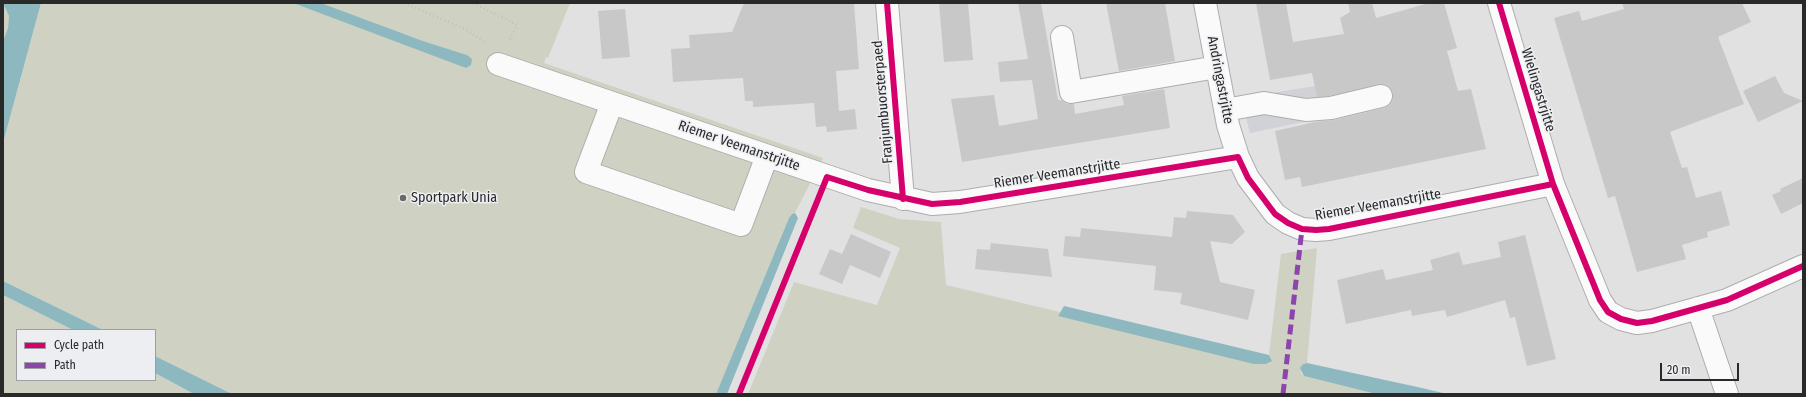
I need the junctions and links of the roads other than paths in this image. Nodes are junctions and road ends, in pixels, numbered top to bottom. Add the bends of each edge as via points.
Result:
1 (887, 3) edge
2 (1205, 3) edge
3 (1499, 3) edge
4 (1062, 38) dead end
5 (494, 55) road end
6 (1217, 66) junction
7 (1381, 96) dead end
8 (612, 103) junction
9 (1225, 110) junction
10 (767, 156) junction
11 (1238, 157) junction
12 (1554, 184) junction
13 (903, 199) junction
14 (1803, 266) edge
15 (1698, 308) junction
16 (1727, 394) edge

1 - 13 street, Franjumbuorsterpaed
2 - 6 street, Andringastrjitte
3 - 12 street, Wielingastrjitte
4 - 6 street via 1071,92
5 - 8 street, Riemer Veemanstrjitte
6 - 9 street, Andringastrjitte
7 - 9 street via 1331,108 1306,110 1264,103
8 - 10 street, Riemer Veemanstrjitte
8 - 10 street via 586,172 740,225
9 - 11 street, Andringastrjitte
10 - 13 street, Riemer Veemanstrjitte
11 - 12 street, Riemer Veemanstrjitte via 1248,178 1275,214 1302,229 1329,229
11 - 13 street, Riemer Veemanstrjitte via 960,202 932,204
12 - 15 street via 1600,300 1608,312 1637,323
14 - 15 street via 1750,291
15 - 16 street

